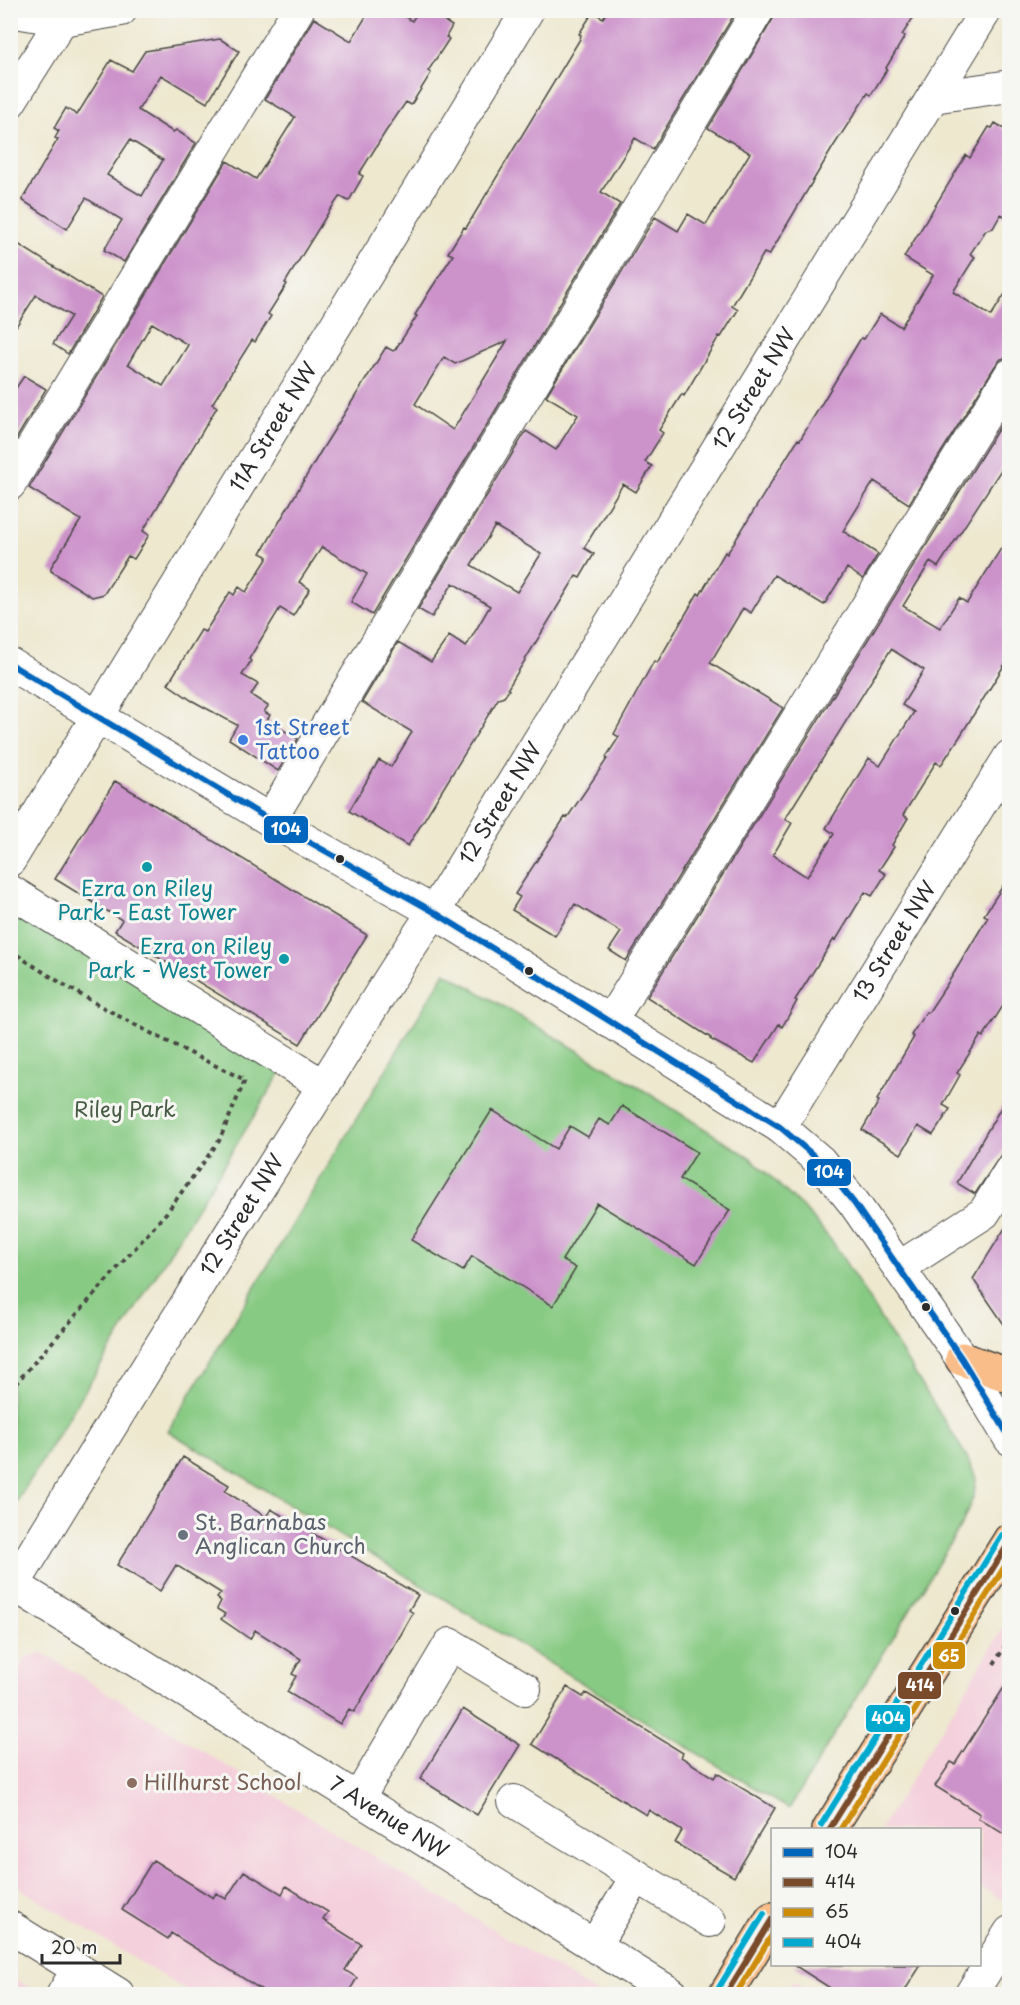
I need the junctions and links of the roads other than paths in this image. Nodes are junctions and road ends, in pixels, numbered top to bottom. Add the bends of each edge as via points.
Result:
1 (121, 10) edge
2 (298, 10) edge
3 (528, 10) edge
4 (758, 10) edge
5 (986, 10) edge
6 (10, 11) edge
7 (65, 15) edge
8 (1010, 86) edge
9 (933, 97) junction
10 (10, 102) edge
11 (1010, 375) edge
12 (10, 484) edge
13 (10, 663) edge
14 (97, 717) junction
15 (1010, 756) edge
16 (270, 820) junction
17 (16, 851) edge
18 (10, 891) edge
19 (434, 912) junction
20 (610, 1022) junction
21 (324, 1086) junction
22 (780, 1126) junction
23 (1010, 1171) edge
24 (900, 1267) junction
25 (962, 1359) junction
26 (1010, 1376) edge
27 (1010, 1439) edge
28 (1010, 1540) edge
29 (12, 1588) edge
30 (1010, 1590) edge
31 (973, 1600) junction
32 (525, 1689) dead end
33 (358, 1799) junction
34 (514, 1801) dead end
35 (830, 1828) edge
36 (637, 1876) junction
37 (710, 1921) dead end
38 (771, 1921) edge
39 (10, 1927) edge
40 (1010, 1932) edge
41 (594, 1946) junction
42 (71, 1982) edge
43 (118, 1995) edge
44 (672, 1995) edge
45 (726, 1995) edge
46 (970, 1995) edge

1 - 7 street
2 - 12 street
3 - 14 street, 11A Street NW
4 - 16 street
5 - 9 street, 12 Street NW
6 - 7 street
7 - 10 street
8 - 9 street
9 - 19 street, 12 Street NW
11 - 20 street
13 - 14 street
14 - 16 street
14 - 17 street, 11A Street NW
15 - 22 street, 13 Street NW
16 - 19 street
18 - 21 street
19 - 20 street
19 - 21 street, 12 Street NW
20 - 22 street
21 - 29 street, 12 Street NW
22 - 24 street via 820,1161
23 - 24 street via 984,1213
24 - 25 street
25 - 26 main road
25 - 27 street
28 - 31 main road
29 - 33 street, 7 Avenue NW
30 - 31 main road
31 - 35 main road
32 - 33 street via 450,1644
33 - 41 street, 7 Avenue NW
34 - 36 street
36 - 37 street
36 - 41 street
38 - 45 main road
39 - 42 street
40 - 46 street
41 - 44 street, 7 Avenue NW
42 - 43 street

